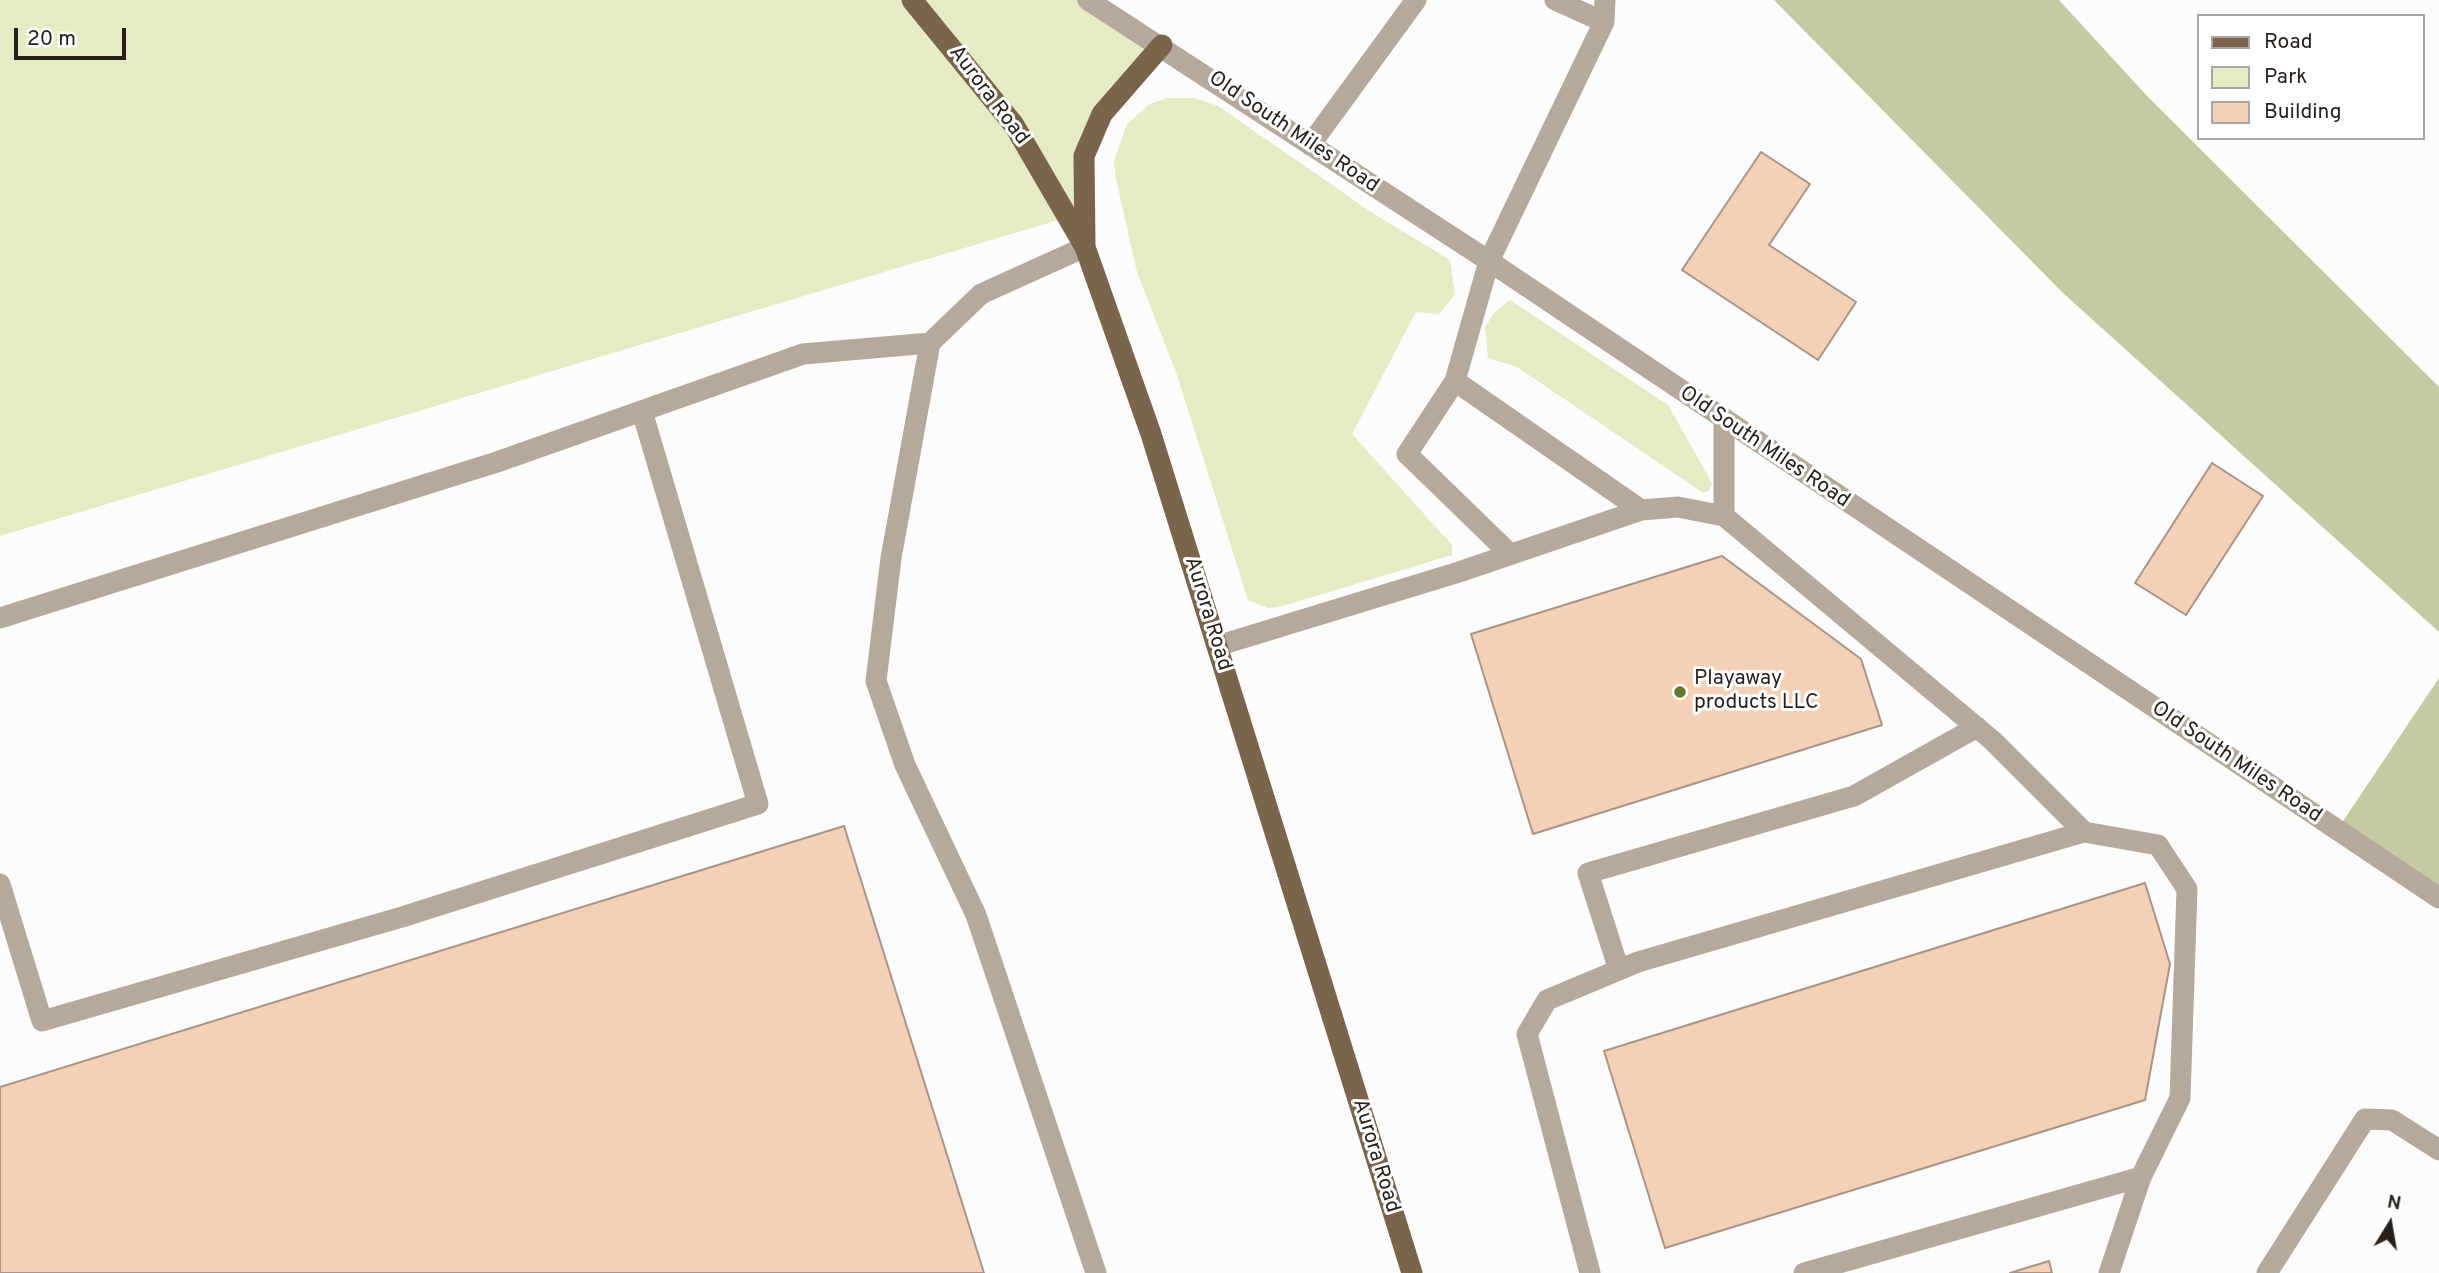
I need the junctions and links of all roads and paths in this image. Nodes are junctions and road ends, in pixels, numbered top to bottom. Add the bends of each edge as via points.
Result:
1 (912, 0) edge
2 (1088, 0) edge
3 (1416, 0) edge
4 (1555, 0) edge
5 (1605, 0) edge
6 (1604, 22) junction
7 (1162, 45) junction
8 (1310, 145) junction
9 (1085, 247) junction
10 (1489, 261) junction
11 (930, 343) junction
12 (1455, 381) junction
13 (642, 411) junction
14 (1724, 421) junction
15 (1641, 510) junction
16 (1724, 516) junction
17 (1509, 553) junction
18 (0, 618) edge
19 (1217, 646) junction
20 (1976, 727) junction
21 (2084, 832) junction
22 (0, 884) edge
23 (2439, 898) edge
24 (1619, 970) junction
25 (2439, 1150) edge
26 (2141, 1177) junction
27 (1096, 1273) edge
28 (1412, 1273) edge
29 (1590, 1273) edge
30 (1804, 1273) edge
31 (2109, 1273) edge
32 (2267, 1273) edge

1 - 9 main road, Aurora Road via 1014,125
2 - 7 street, Old South Miles Road
3 - 8 street
4 - 6 street
5 - 6 street
6 - 10 street
7 - 8 street, Old South Miles Road
7 - 9 main road via 1102,114 1084,156
8 - 10 street, Old South Miles Road
9 - 11 street via 981,294
9 - 19 main road, Aurora Road via 1151,434
10 - 12 street
10 - 14 street, Old South Miles Road
11 - 13 street via 803,354
11 - 27 street via 891,558 876,681 905,765 976,915
12 - 15 street
12 - 17 street via 1407,454
13 - 18 street via 497,462
13 - 22 street via 758,804 402,917 42,1021
14 - 16 street
14 - 23 street, Old South Miles Road
15 - 16 street via 1678,506
15 - 17 street
16 - 20 street
17 - 19 street
19 - 28 main road, Aurora Road
20 - 21 street
20 - 24 street via 1854,796 1588,873
21 - 24 street
21 - 26 street via 2158,845 2187,889 2180,1098
24 - 29 street via 1547,1000 1527,1034
25 - 32 street via 2392,1120 2365,1119
26 - 30 street
26 - 31 street

